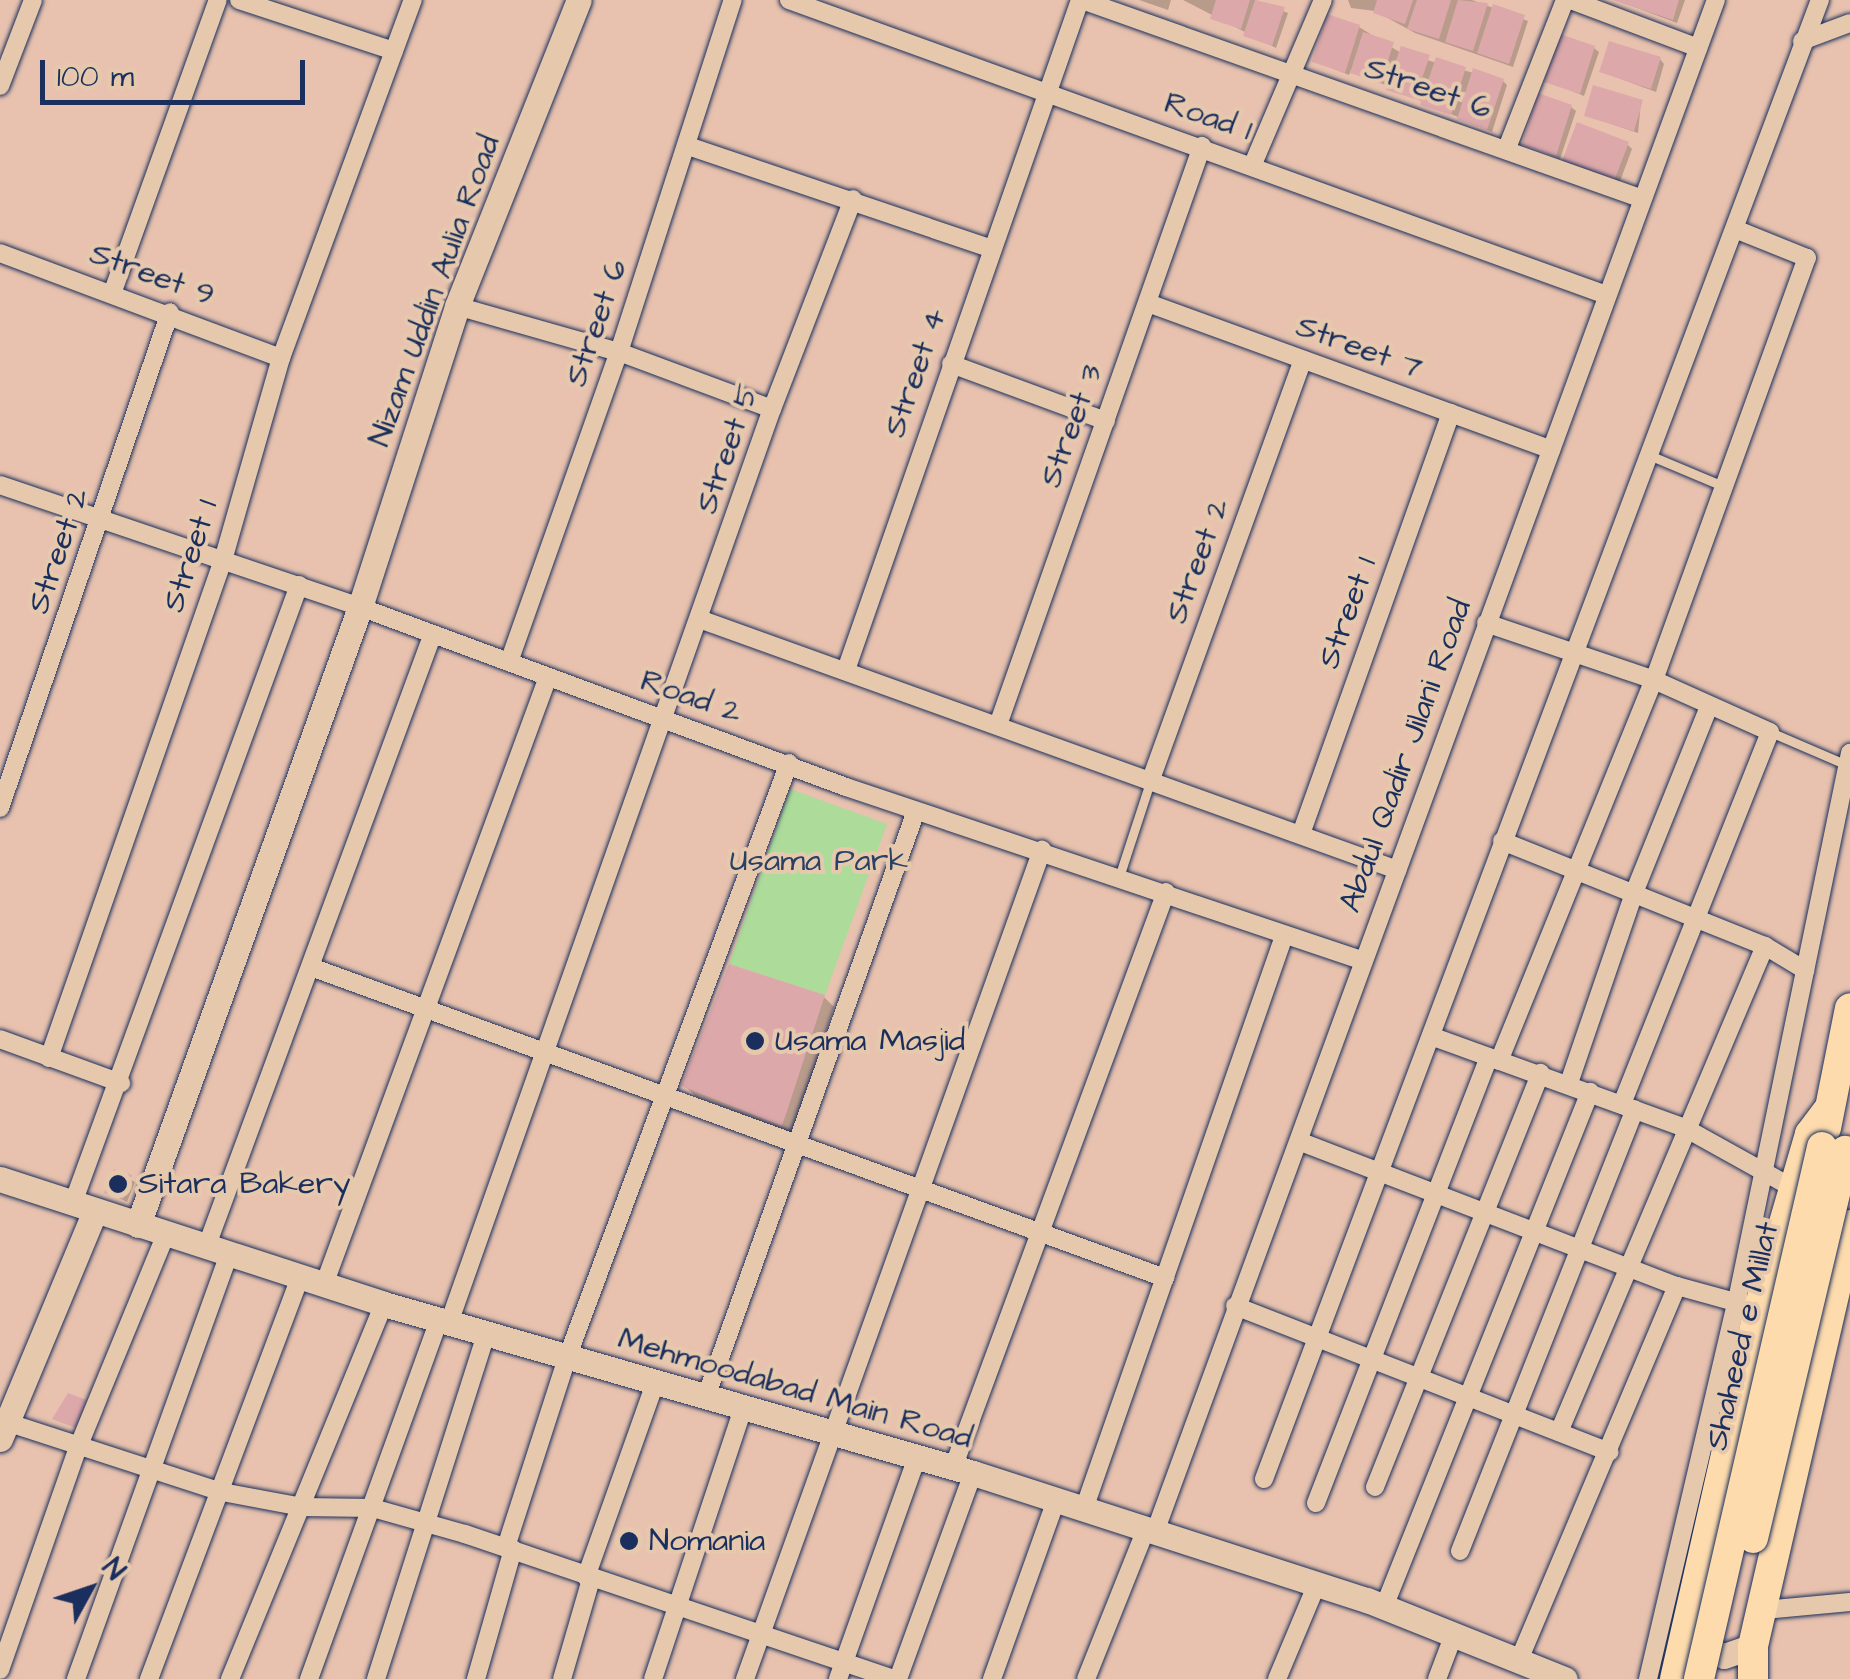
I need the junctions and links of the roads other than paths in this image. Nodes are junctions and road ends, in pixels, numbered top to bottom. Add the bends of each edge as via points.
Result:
1 (33, 0) edge
2 (218, 0) edge
3 (239, 0) edge
4 (413, 0) edge
5 (579, 0) edge
6 (733, 0) edge
7 (788, 0) edge
8 (1081, 0) edge
9 (1322, 0) edge
10 (1568, 0) edge
11 (1716, 0) edge
12 (1820, 0) edge
13 (1850, 23) edge
14 (1802, 41) junction
15 (1698, 48) junction
16 (394, 51) junction
17 (1292, 74) junction
18 (0, 86) edge
19 (1046, 96) junction
20 (688, 146) junction
21 (1202, 146) junction
22 (1507, 148) junction
23 (1253, 164) junction
24 (1640, 198) junction
25 (854, 199) junction
26 (1735, 229) junction
27 (990, 248) junction
28 (0, 253) edge
29 (114, 291) junction
30 (1606, 295) junction
31 (1148, 303) junction
32 (458, 306) junction
33 (170, 312) junction
34 (619, 352) junction
35 (281, 358) junction
36 (1303, 360) junction
37 (951, 364) junction
38 (772, 410) junction
39 (1452, 413) junction
40 (1106, 421) junction
41 (1550, 450) junction
42 (1646, 454) junction
43 (0, 484) edge
44 (1725, 487) junction
45 (103, 518) junction
46 (223, 560) junction
47 (299, 585) junction
48 (360, 607) junction
49 (702, 620) junction
50 (1486, 623) junction
51 (432, 636) junction
52 (1577, 655) junction
53 (509, 662) junction
54 (846, 670) junction
55 (548, 677) junction
56 (1654, 680) junction
57 (1709, 706) junction
58 (666, 721) junction
59 (998, 726) junction
60 (1770, 732) junction
61 (1849, 759) edge
62 (789, 763) junction
63 (1150, 782) junction
64 (0, 808) edge
65 (916, 810) junction
66 (1301, 834) junction
67 (1502, 841) junction
68 (1042, 850) junction
69 (1573, 869) junction
70 (1397, 870) junction
71 (1119, 878) junction
72 (1166, 892) junction
73 (1634, 894) junction
74 (1693, 917) junction
75 (1284, 936) junction
76 (1765, 946) junction
77 (1364, 961) junction
78 (311, 968) junction
79 (1805, 970) junction
80 (1850, 1008) edge
81 (426, 1012) junction
82 (1432, 1036) junction
83 (0, 1038) edge
84 (549, 1052) junction
85 (50, 1058) junction
86 (1494, 1059) junction
87 (1541, 1074) junction
88 (121, 1083) junction
89 (1569, 1083) junction
90 (1590, 1092) junction
91 (665, 1094) junction
92 (1628, 1107) junction
93 (1685, 1128) junction
94 (1836, 1134) edge
95 (1302, 1142) junction
96 (798, 1143) junction
97 (1380, 1171) junction
98 (1764, 1175) junction
99 (0, 1178) edge
100 (920, 1187) junction
101 (1793, 1188) junction
102 (1433, 1192) junction
103 (84, 1207) junction
104 (1481, 1211) junction
105 (138, 1225) junction
106 (1850, 1225) edge
107 (1532, 1231) junction
108 (166, 1234) junction
109 (1040, 1234) junction
110 (1578, 1248) junction
111 (217, 1252) junction
112 (1628, 1266) junction
113 (1165, 1278) junction
114 (312, 1281) junction
115 (1677, 1286) junction
116 (384, 1304) junction
117 (1748, 1305) junction
118 (1235, 1306) junction
119 (444, 1322) junction
120 (486, 1334) junction
121 (1321, 1339) junction
122 (568, 1358) junction
123 (1371, 1358) junction
124 (1417, 1376) junction
125 (656, 1382) junction
126 (1465, 1395) junction
127 (706, 1397) junction
128 (743, 1408) junction
129 (1512, 1414) junction
130 (2, 1427) edge
131 (829, 1432) junction
132 (1560, 1432) junction
133 (79, 1445) junction
134 (1610, 1452) junction
135 (917, 1457) junction
136 (148, 1468) junction
137 (963, 1470) junction
138 (1264, 1479) dead end
139 (1375, 1487) dead end
140 (222, 1492) junction
141 (1056, 1500) junction
142 (1316, 1502) dead end
143 (302, 1506) junction
144 (373, 1508) junction
145 (1084, 1509) junction
146 (424, 1523) junction
147 (1150, 1531) junction
148 (509, 1548) junction
149 (1460, 1552) dead end
150 (589, 1578) junction
151 (1317, 1584) junction
152 (1850, 1602) edge
153 (1384, 1606) junction
154 (676, 1607) junction
155 (1764, 1610) junction
156 (1683, 1623) junction
157 (759, 1634) junction
158 (1454, 1634) junction
159 (1753, 1646) junction
160 (1519, 1660) junction
161 (0, 1670) edge
162 (841, 1671) edge
163 (76, 1679) edge
164 (149, 1679) edge
165 (230, 1679) edge
166 (309, 1679) edge
167 (376, 1679) edge
168 (476, 1679) edge
169 (562, 1679) edge
170 (653, 1679) edge
171 (745, 1679) edge
172 (896, 1679) edge
173 (992, 1679) edge
174 (1086, 1679) edge
175 (1277, 1679) edge
176 (1438, 1679) edge
177 (1566, 1679) edge
178 (1648, 1679) edge
179 (1674, 1679) edge
180 (1699, 1679) edge
181 (1720, 1679) edge
182 (1753, 1679) edge

1 - 18 street
2 - 29 street
3 - 16 street
4 - 16 street, Street 1
5 - 32 main road, Nizam Uddin Aulia Road
6 - 20 street, Street 6
7 - 19 street, Road 1
8 - 17 street, Street 6
8 - 19 street
9 - 17 street
10 - 15 street
10 - 22 street
11 - 15 street, Abdul Qadir Jilani Road
12 - 14 street
13 - 14 street
14 - 26 street
15 - 24 street, Abdul Qadir Jilani Road
16 - 35 street, Street 1
17 - 22 street, Street 6
17 - 23 street
19 - 21 street, Road 1
19 - 27 street, Street 4
20 - 25 street
20 - 34 street, Street 6
21 - 23 street, Road 1
21 - 31 street, Street 3
22 - 24 street, Street 6
23 - 30 street, Road 1
24 - 30 street, Abdul Qadir Jilani Road
25 - 27 street
25 - 38 street, Street 5
26 - 42 street
26 - 44 street via 1807,258
27 - 37 street, Street 4
28 - 29 street, Street 9
29 - 33 street, Street 9
30 - 41 street, Abdul Qadir Jilani Road
31 - 36 street, Street 7
31 - 40 street, Street 3
32 - 34 street
32 - 48 main road, Nizam Uddin Aulia Road
33 - 35 street, Street 9
33 - 45 street, Street 2
34 - 38 street
34 - 53 street, Street 6
35 - 46 street, Street 1
36 - 39 street, Street 7
36 - 63 street, Street 2
37 - 40 street
37 - 54 street, Street 4
38 - 49 street, Street 5
39 - 41 street, Street 7
39 - 66 street, Street 1
40 - 59 street, Street 3
41 - 50 street, Abdul Qadir Jilani Road
42 - 44 lane
42 - 52 street
43 - 45 street, Road 2
44 - 56 street
45 - 46 street, Road 2
45 - 64 street, Street 2
46 - 47 street, Road 2
46 - 85 street, Street 1
47 - 48 street, Road 2
47 - 88 street
48 - 51 street, Road 2
48 - 105 main road, Nizam Uddin Aulia Road
49 - 54 street
49 - 58 street, Street 5
50 - 52 street
50 - 70 street, Abdul Qadir Jilani Road
51 - 53 street, Road 2
51 - 78 street
52 - 56 street
52 - 67 street
53 - 55 street, Road 2
54 - 59 street
55 - 58 street, Road 2
55 - 81 street
56 - 57 street
56 - 69 street
57 - 60 street
57 - 73 street
58 - 62 street, Road 2
58 - 84 street, Street 5
59 - 63 street
60 - 61 lane
60 - 74 street
61 - 79 street
62 - 65 street, Road 2
62 - 91 street
63 - 66 street
63 - 71 lane
65 - 68 street, Road 2
65 - 96 street
66 - 70 street
67 - 69 street
67 - 82 street
68 - 71 street, Road 2
68 - 100 street
69 - 73 street
69 - 86 street
70 - 77 street, Abdul Qadir Jilani Road
71 - 72 street, Road 2
72 - 75 street, Road 2
72 - 109 street
73 - 74 street
73 - 89 street
74 - 76 street
74 - 92 street
75 - 77 street, Road 2
75 - 113 street
76 - 79 street
76 - 93 street
77 - 95 street, Abdul Qadir Jilani Road
78 - 81 street
78 - 111 street
79 - 98 street
80 - 94 main road, Shaheed e Millat
81 - 84 street
81 - 114 street
82 - 86 street
82 - 97 street
83 - 85 street
84 - 91 street
84 - 119 street, Street 5
85 - 88 street
86 - 87 street
86 - 102 street
87 - 89 street
87 - 104 street
88 - 103 street
89 - 90 street
90 - 92 street
90 - 107 street
91 - 96 street
91 - 122 street
92 - 93 street
92 - 110 street
93 - 98 street
93 - 112 street
94 - 101 main road via 1810,1134
94 - 180 main road, Shaheed e Millat, bridge
94 - 181 main road, Shaheed e Millat, bridge
95 - 97 street
95 - 118 street, Abdul Qadir Jilani Road
96 - 100 street
96 - 127 street
97 - 102 street
97 - 121 street
98 - 101 street
98 - 117 street
99 - 103 main road, Mehmoodabad Main Road
100 - 109 street
100 - 131 street
101 - 117 main road
102 - 104 street
102 - 123 street
103 - 105 main road, Mehmoodabad Main Road
103 - 130 main road
104 - 107 street
104 - 124 street
105 - 108 main road, Mehmoodabad Main Road
106 - 155 main road
107 - 110 street
107 - 126 street
108 - 111 main road, Mehmoodabad Main Road
108 - 133 street
109 - 113 street
109 - 137 street
110 - 112 street
110 - 129 street
111 - 114 main road, Mehmoodabad Main Road
111 - 136 street
112 - 115 street
112 - 132 street
113 - 145 street
114 - 116 main road, Mehmoodabad Main Road
114 - 140 street
115 - 117 street
115 - 134 street
116 - 119 main road, Mehmoodabad Main Road
116 - 143 street
117 - 156 main road
117 - 178 street
118 - 121 street
118 - 147 street, Abdul Qadir Jilani Road
119 - 120 main road, Mehmoodabad Main Road
119 - 144 street, Street 5
120 - 122 main road, Mehmoodabad Main Road
120 - 146 street
121 - 123 street
121 - 138 street
122 - 125 main road, Mehmoodabad Main Road
122 - 148 street
123 - 124 street
123 - 142 street
124 - 126 street
124 - 139 street
125 - 127 main road, Mehmoodabad Main Road
125 - 150 street
126 - 129 street
126 - 153 street
127 - 128 main road, Mehmoodabad Main Road
128 - 131 main road, Mehmoodabad Main Road
128 - 154 street
129 - 132 street
129 - 149 street
130 - 133 street
131 - 135 main road, Mehmoodabad Main Road
131 - 157 street
132 - 134 street
133 - 136 street
133 - 161 street
134 - 160 street
135 - 137 main road, Mehmoodabad Main Road
135 - 162 street
136 - 140 street
136 - 163 street
137 - 141 main road, Mehmoodabad Main Road
137 - 172 street
140 - 143 street
140 - 164 street
141 - 145 main road, Mehmoodabad Main Road
141 - 173 street
143 - 144 street
143 - 165 street
144 - 146 street
144 - 166 street, Street 5
145 - 147 main road, Mehmoodabad Main Road
146 - 148 street
146 - 167 street
147 - 151 main road, Mehmoodabad Main Road
147 - 174 street, Abdul Qadir Jilani Road
148 - 150 street
148 - 168 street
150 - 154 street
150 - 169 street
151 - 153 main road, Mehmoodabad Main Road
151 - 175 street
152 - 155 street
153 - 158 main road, Mehmoodabad Main Road
154 - 157 street
154 - 170 street
155 - 159 main road
156 - 159 main road via 1692,1644 1712,1655
156 - 179 main road
157 - 162 street
157 - 171 street
158 - 160 main road, Mehmoodabad Main Road
158 - 176 street
159 - 182 main road
160 - 177 main road, Mehmoodabad Main Road
162 - 172 street

